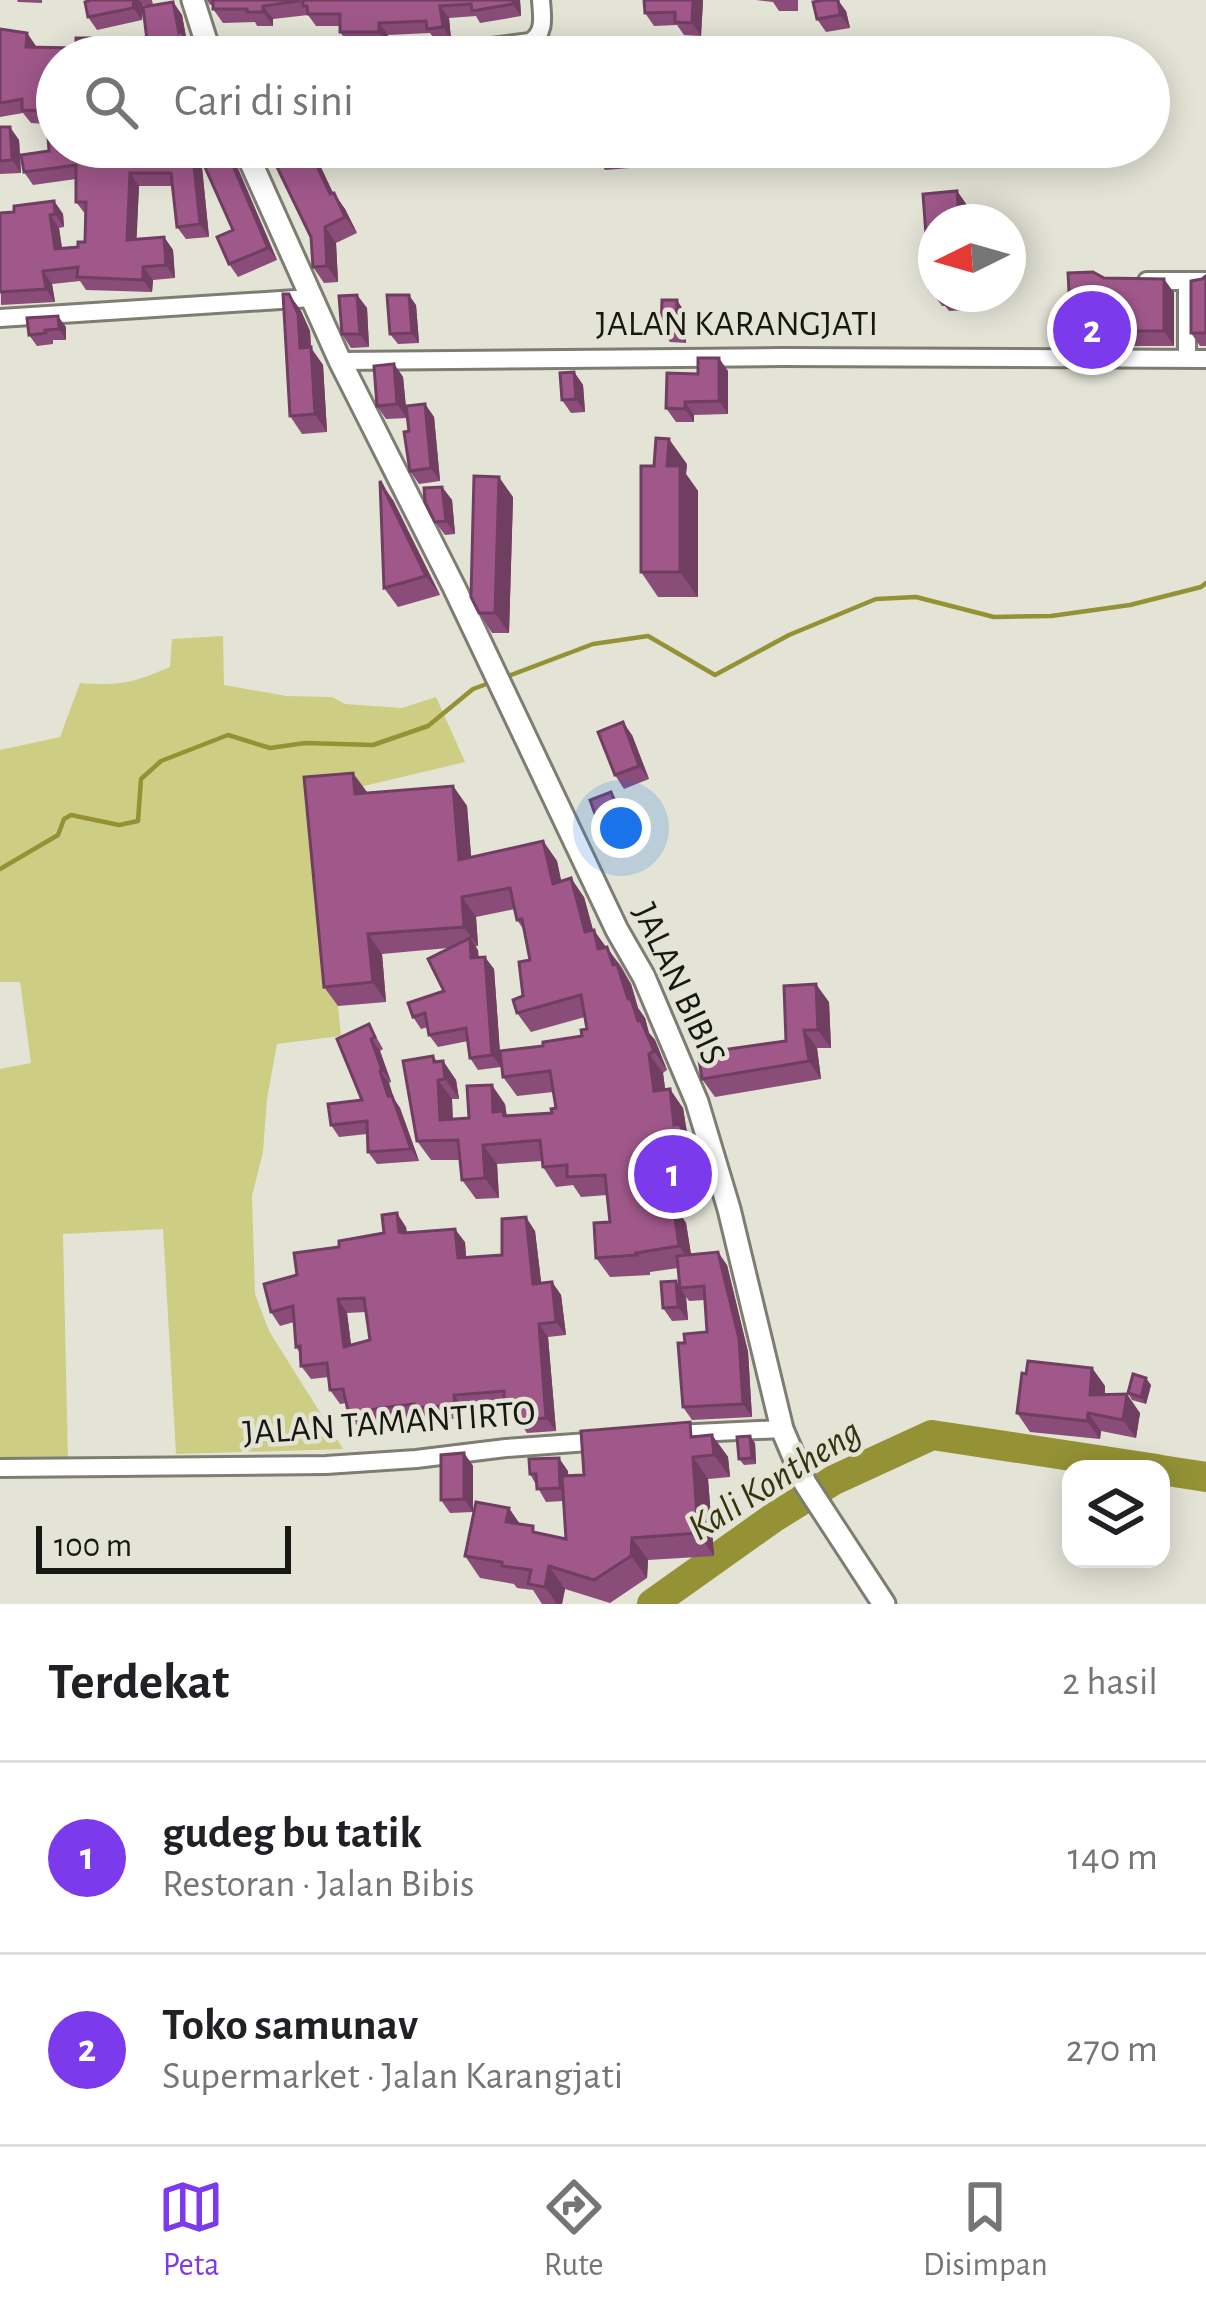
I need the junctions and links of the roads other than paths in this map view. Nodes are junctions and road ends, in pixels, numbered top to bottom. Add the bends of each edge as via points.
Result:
1 (193, 0) edge
2 (541, 0) edge
3 (204, 36) edge
4 (537, 36) edge
5 (253, 168) edge
6 (1132, 280) edge
7 (1197, 281) edge
8 (311, 298) junction
9 (0, 318) edge
10 (1186, 358) junction
11 (1206, 358) edge
12 (340, 361) junction
13 (782, 1429) junction
14 (662, 1435) edge
15 (616, 1439) edge
16 (0, 1468) edge
17 (884, 1604) edge

1 - 3 main road
2 - 4 street
5 - 8 main road, JALAN BIBIS
6 - 7 street
7 - 10 street
8 - 9 street
8 - 12 main road, JALAN BIBIS
10 - 11 street, JALAN KARANGJATI
10 - 12 street, JALAN KARANGJATI
12 - 13 main road, JALAN BIBIS via 683,1065 729,1209
13 - 14 street
13 - 17 main road, JALAN BIBIS via 808,1486
15 - 16 street, JALAN TAMANTIRTO via 326,1465

